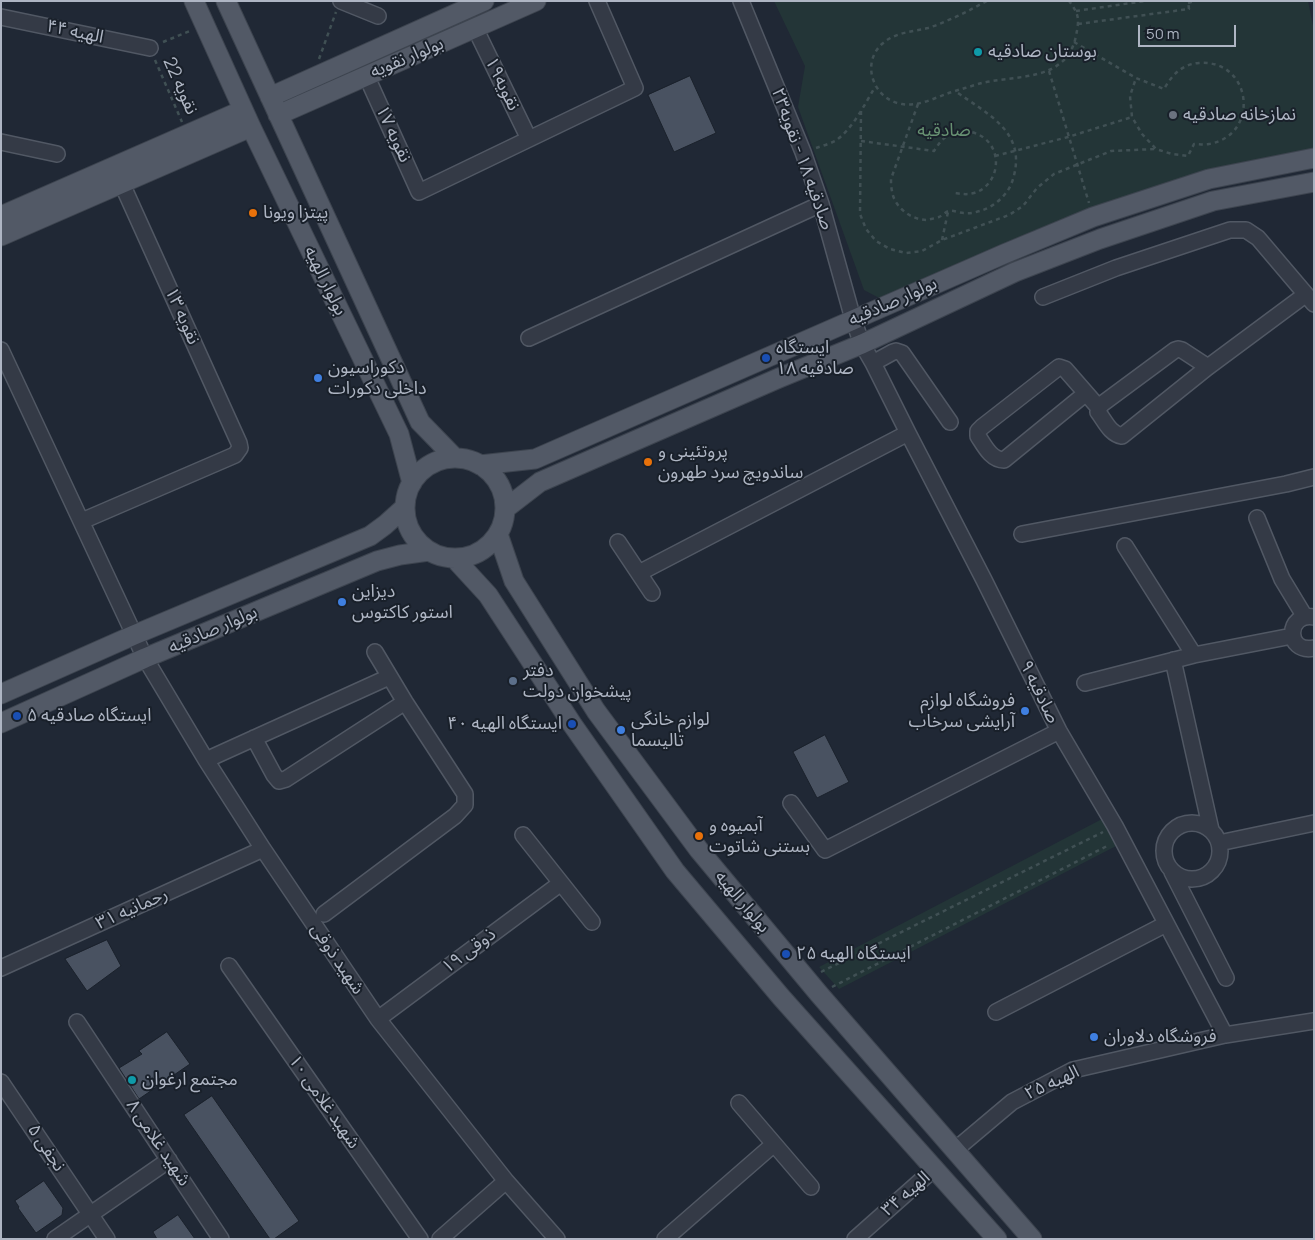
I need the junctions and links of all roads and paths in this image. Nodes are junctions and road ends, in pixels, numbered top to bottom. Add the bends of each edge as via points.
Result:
1 (194, 1) edge
2 (226, 1) edge
3 (484, 1) edge
4 (536, 1) edge
5 (597, 1) edge
6 (741, 1) edge
7 (987, 1) edge
8 (1069, 1) edge
9 (1145, 1) edge
10 (1196, 1) edge
11 (1188, 2) edge
12 (339, 6) edge
13 (1076, 11) junction
14 (378, 16) dead end
15 (1, 17) edge
16 (1078, 24) junction
17 (205, 26) junction
18 (475, 28) junction
19 (1074, 42) junction
20 (150, 48) junction
21 (1049, 70) junction
22 (366, 75) junction
23 (312, 78) junction
24 (1136, 78) junction
25 (875, 87) junction
26 (955, 91) junction
27 (270, 97) junction
28 (918, 104) junction
29 (861, 111) junction
30 (278, 115) junction
31 (1132, 117) junction
32 (247, 119) junction
33 (188, 134) junction
34 (1068, 137) junction
35 (529, 139) junction
36 (861, 141) junction
37 (1, 142) edge
38 (902, 146) junction
39 (1156, 149) junction
40 (1016, 150) junction
41 (803, 152) junction
42 (56, 154) dead end
43 (995, 156) junction
44 (1314, 158) edge
45 (1077, 165) junction
46 (1314, 182) edge
47 (122, 184) junction
48 (955, 193) dead end
49 (821, 204) junction
50 (949, 211) junction
51 (1, 216) edge
52 (1093, 217) junction
53 (1, 236) edge
54 (942, 240) junction
55 (1043, 297) dead end
56 (1309, 299) edge
57 (853, 320) junction
58 (529, 338) dead end
59 (862, 344) junction
60 (1, 350) edge
61 (873, 363) junction
62 (1208, 367) junction
63 (1085, 394) junction
64 (1098, 408) junction
65 (950, 422) dead end
66 (908, 433) junction
67 (455, 458) junction
68 (480, 466) junction
69 (1314, 477) edge
70 (412, 482) junction
71 (404, 507) junction
72 (505, 509) junction
73 (1257, 518) dead end
74 (82, 521) junction
75 (498, 534) junction
76 (1022, 534) dead end
77 (370, 536) junction
78 (618, 542) dead end
79 (1125, 546) dead end
80 (429, 551) junction
81 (454, 558) junction
82 (378, 561) junction
83 (639, 573) junction
84 (652, 593) dead end
85 (1310, 617) edge
86 (134, 635) junction
87 (1292, 636) junction
88 (376, 652) dead end
89 (1313, 652) edge
90 (1194, 655) junction
91 (145, 658) junction
92 (1173, 660) junction
93 (389, 676) junction
94 (1085, 683) dead end
95 (1, 694) edge
96 (405, 702) junction
97 (1, 723) edge
98 (1059, 732) junction
99 (254, 738) junction
100 (206, 760) junction
101 (791, 803) dead end
102 (1314, 823) edge
103 (1118, 832) junction
104 (523, 835) dead end
105 (1215, 836) junction
106 (262, 849) junction
107 (1172, 872) junction
108 (561, 883) junction
109 (324, 914) dead end
110 (592, 922) dead end
111 (1166, 924) junction
112 (228, 966) dead end
113 (1, 968) edge
114 (1226, 978) dead end
115 (813, 986) junction
116 (996, 1012) dead end
117 (378, 1019) junction
118 (1314, 1021) edge
119 (77, 1022) dead end
120 (1225, 1035) junction
121 (1, 1082) edge
122 (739, 1103) dead end
123 (774, 1144) junction
124 (955, 1150) junction
125 (169, 1160) junction
126 (935, 1168) junction
127 (506, 1181) junction
128 (811, 1187) dead end
129 (90, 1214) junction
130 (55, 1239) edge
131 (107, 1239) edge
132 (221, 1239) edge
133 (420, 1239) edge
134 (440, 1239) edge
135 (557, 1239) edge
136 (665, 1239) edge
137 (855, 1239) edge
138 (997, 1239) edge
139 (1032, 1239) edge

1 - 17 main road, بولوار الهیه
2 - 27 main road, بولوار الهیه
3 - 23 main road, بولوار نقویه
4 - 18 main road, بولوار نقویه
5 - 35 street via 635,88
6 - 41 street, صادقیه ۱۸ - نقویه۲۳
7 - 25 path via 948,21 907,32 881,44 871,64
8 - 13 path
9 - 13 path
10 - 11 path
11 - 16 path via 1189,9
12 - 14 street
12 - 23 path
13 - 16 path
15 - 20 street, الهیه ۴۴
16 - 19 path
17 - 20 path
17 - 32 main road, بولوار الهیه
18 - 22 main road, بولوار نقویه
18 - 35 street, نقویه۱۹
19 - 21 path via 1067,56
19 - 24 path
20 - 33 path, نقویه 22
21 - 26 path
21 - 34 path
22 - 30 main road, بولوار نقویه
22 - 35 street, نقویه ۱۷ via 419,192
23 - 27 main road, بولوار نقویه
24 - 31 path via 1130,96
24 - 39 path via 1164,89 1180,68 1206,62 1231,73 1244,96 1240,123 1232,134 1207,145 1194,144 1188,156
25 - 28 path via 892,102
25 - 29 path
26 - 28 path
26 - 40 path via 998,121 1010,135
27 - 30 main road, بولوار الهیه
28 - 38 path
29 - 36 path
29 - 41 path via 847,131 834,142
30 - 67 main road, بولوار الهیه via 420,422
31 - 34 path
31 - 39 path
32 - 33 main road
32 - 47 main road
32 - 70 main road, بولوار الهیه via 399,434
33 - 51 main road
34 - 40 path
34 - 45 path
36 - 38 path
36 - 54 path via 860,214 876,241 890,249 906,252 922,251
37 - 42 street
38 - 43 path via 934,151 948,135 968,131 987,140
38 - 50 path via 891,180 896,203 914,218 926,220
39 - 45 path via 1111,151
40 - 43 path
40 - 50 path via 1016,170 1010,186 999,200 984,210 966,214
41 - 49 street, صادقیه ۱۸ - نقویه۲۳
43 - 48 path via 996,170 985,187 976,193
44 - 52 main road, بولوار صادقیه via 1208,179
45 - 52 path
45 - 54 path via 1054,174 1023,206 1009,215
46 - 59 main road, بولوار صادقیه via 1213,201 1100,239 1015,272
47 - 53 main road
47 - 74 street, نقویه ۱۳ via 240,448 235,455
49 - 57 street, صادقیه ۱۸ - نقویه۲۳
49 - 58 street
50 - 54 path
52 - 57 main road, بولوار صادقیه
55 - 56 street via 1116,268 1230,230 1246,230 1258,238
56 - 62 street
57 - 59 street, صادقیه ۱۸ - نقویه۲۳
57 - 68 main road, بولوار صادقیه via 535,459
59 - 61 street, صادقیه ۹
59 - 72 main road, بولوار صادقیه via 540,482
60 - 74 street, شهید ذوقی
61 - 65 street via 893,352 902,353
61 - 66 street, صادقیه ۹
62 - 64 street via 1178,349
62 - 64 street via 1122,436 1113,433
63 - 63 street via 1004,460 994,458 978,436 982,427 1059,368 1065,369
63 - 64 street
66 - 83 street
66 - 98 street, صادقیه ۹
67 - 68 main road
67 - 70 main road via 430,465
68 - 72 main road via 498,484
69 - 76 street
70 - 71 main road
71 - 77 main road, بولوار صادقیه
71 - 80 main road via 411,533
72 - 75 main road
73 - 85 street via 1282,579
74 - 86 street, شهید ذوقی
75 - 81 main road via 479,552
75 - 115 main road, بولوار الهیه via 514,580 596,711 699,850
77 - 82 main road via 380,538 385,545
77 - 86 main road, بولوار صادقیه
78 - 83 street
79 - 90 street
80 - 81 main road
80 - 82 main road, بولوار صادقیه
81 - 126 main road, بولوار الهیه via 488,595 572,724 675,871 781,997
82 - 91 main road, بولوار صادقیه
83 - 84 street
85 - 87 street via 1299,619
86 - 91 street, شهید ذوقی
86 - 95 main road, بولوار صادقیه
87 - 89 street via 1300,647
87 - 90 street
88 - 93 street
90 - 92 street
91 - 97 main road, بولوار صادقیه
91 - 100 street, شهید ذوقی
92 - 94 street
92 - 105 street
93 - 96 street
93 - 99 street
96 - 99 street via 286,779 278,781
96 - 109 street via 465,794 465,805 455,816
98 - 101 street via 825,850
98 - 103 street, صادقیه ۹
99 - 100 street
100 - 106 street, شهید ذوقی
102 - 105 street
103 - 111 street, صادقیه ۹
103 - 115 path
103 - 115 path
104 - 108 street
105 - 107 street via 1219,857 1212,870 1200,878 1185,879
105 - 107 street via 1198,823 1183,824 1170,832 1164,845 1164,859
106 - 113 street, رحمانیه ۳۱
106 - 117 street, شهید ذوقی
107 - 114 street
108 - 110 street
108 - 117 street, ذوقی ۱۹
111 - 116 street
111 - 120 street, صادقیه ۹
112 - 133 street, شهید غلامی ۱۰
115 - 124 main road, بولوار الهیه
117 - 127 street, شهید ذوقی
118 - 120 street, الهیه ۲۵
119 - 125 street, شهید غلامی ۸
120 - 124 street, الهیه ۲۵ via 1073,1070 1012,1102
121 - 129 street, نجفی ۵
122 - 123 street
123 - 128 street
123 - 136 street
124 - 126 main road
124 - 139 main road, بولوار الهیه
125 - 129 street
125 - 132 street, شهید غلامی ۸
126 - 137 street, الهیه ۳۴
126 - 138 main road, بولوار الهیه
127 - 134 street
127 - 135 street, شهید ذوقی
129 - 130 street
129 - 131 street, نجفی ۵

